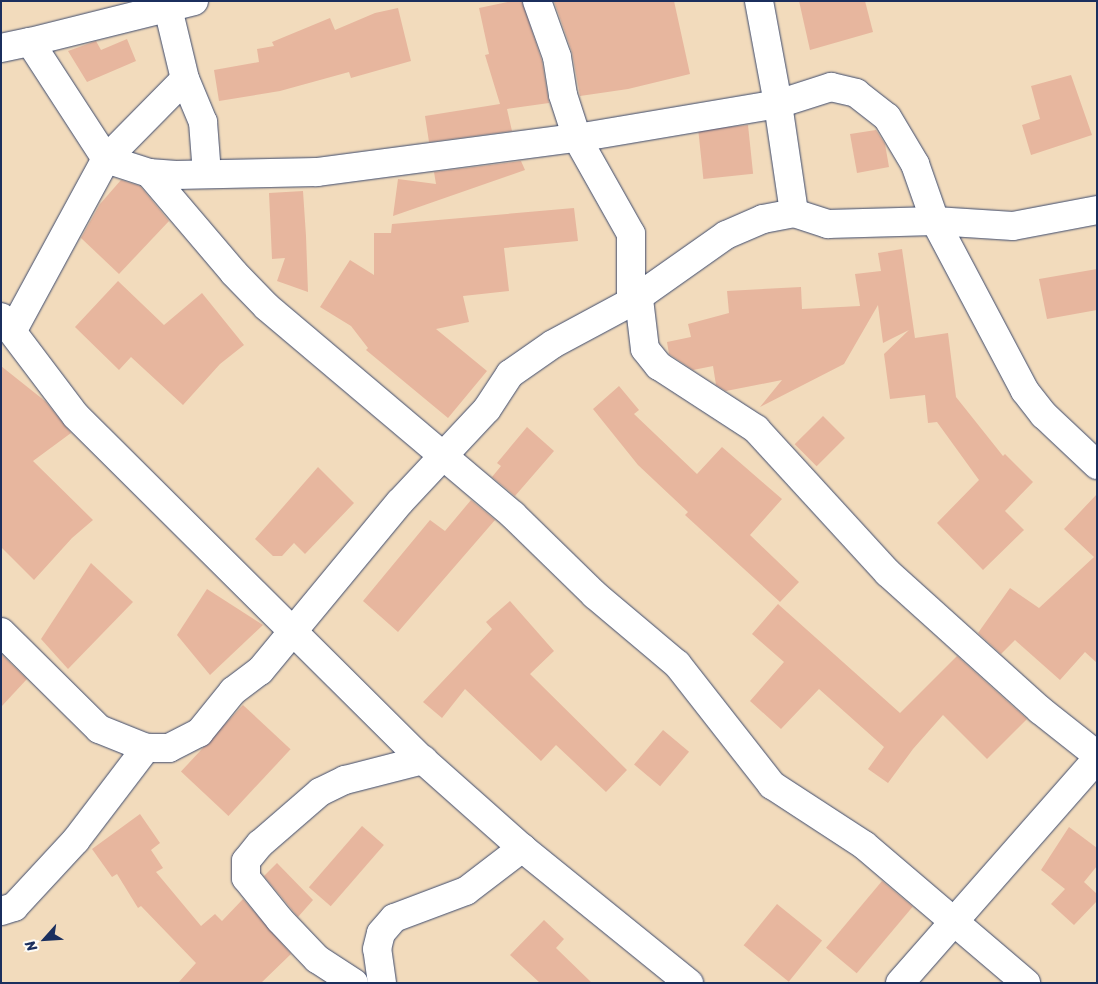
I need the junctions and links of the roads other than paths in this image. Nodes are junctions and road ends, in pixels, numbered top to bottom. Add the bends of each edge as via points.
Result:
1 (194, 1) edge
2 (536, 1) edge
3 (759, 1) edge
4 (168, 8) junction
5 (30, 42) junction
6 (1, 48) edge
7 (185, 79) junction
8 (778, 104) junction
9 (578, 138) junction
10 (106, 159) junction
11 (149, 173) junction
12 (207, 174) junction
13 (1097, 210) edge
14 (794, 213) junction
15 (935, 221) junction
16 (632, 302) junction
17 (7, 324) edge
18 (443, 459) junction
19 (1097, 465) edge
20 (1, 632) edge
21 (293, 632) junction
22 (146, 748) junction
23 (1097, 757) edge
24 (423, 760) junction
25 (522, 848) junction
26 (1, 911) edge
27 (954, 924) junction
28 (354, 983) edge
29 (382, 983) edge
30 (688, 983) edge
31 (900, 983) edge
32 (1026, 983) edge

1 - 4 street
2 - 9 street via 557,56 563,95
3 - 8 street
4 - 5 street
4 - 7 street
5 - 6 street
5 - 10 street
7 - 10 street
7 - 12 street via 203,122
8 - 9 street
8 - 14 street
8 - 15 street via 831,87 856,92 887,117 915,164
9 - 12 street via 317,172
9 - 16 street via 631,234
10 - 11 street
10 - 17 street
11 - 12 street
11 - 18 street via 234,274 267,307
13 - 15 street via 1014,226
14 - 15 street via 828,224
14 - 16 street via 762,219 726,234
15 - 19 street via 1025,391 1044,415
16 - 18 street via 553,344 510,374 487,409
16 - 23 street via 639,298 645,348 659,366 756,429 888,573
17 - 21 street via 76,416
18 - 21 street via 400,502
18 - 27 street via 513,515 595,595 677,664 772,785 864,844
20 - 22 street via 99,729
21 - 22 street via 260,672 233,691 199,733 169,748
21 - 24 street
22 - 26 street via 76,840 14,907
23 - 27 street
24 - 25 street
24 - 28 street via 345,780 320,792 246,860 246,878 280,920 317,958
25 - 29 street via 466,891 394,918 381,933 377,949
25 - 30 street
27 - 31 street
27 - 32 street

